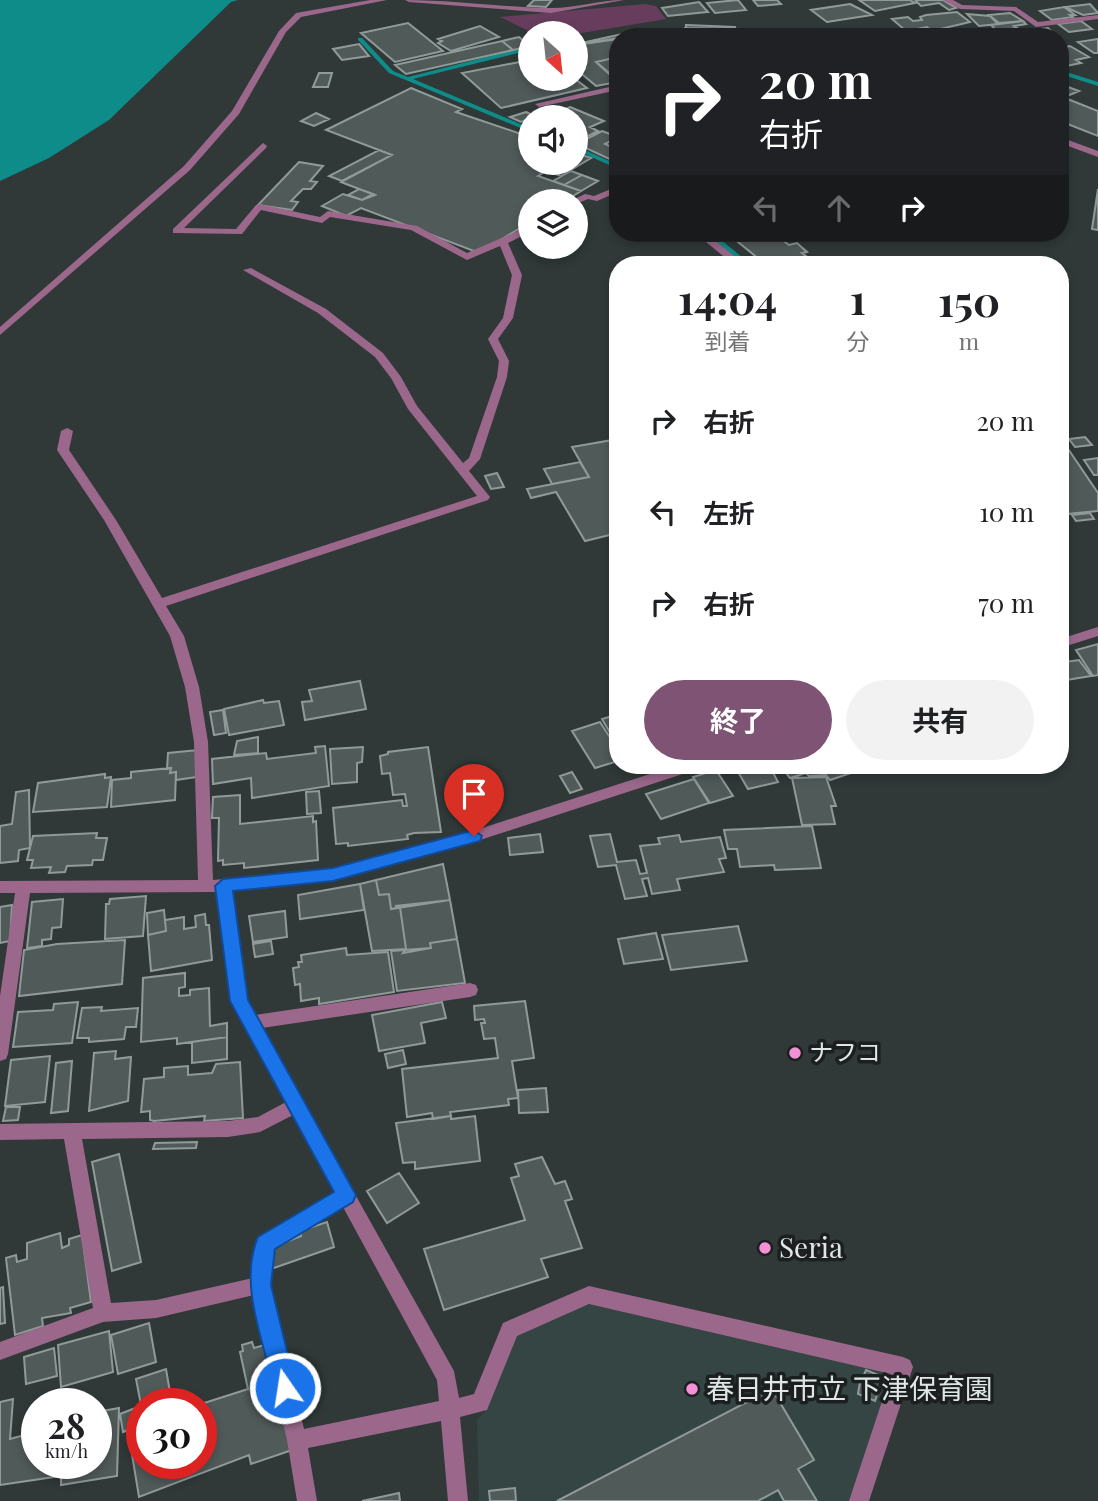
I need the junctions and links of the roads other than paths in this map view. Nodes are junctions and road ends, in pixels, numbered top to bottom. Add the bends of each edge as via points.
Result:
1 (383, 0) edge
2 (408, 0) edge
3 (522, 0) edge
4 (620, 0) edge
5 (947, 0) edge
6 (517, 10) junction
7 (1098, 17) edge
8 (609, 89) edge
9 (539, 104) dead end
10 (1069, 143) edge
11 (264, 146) dead end
12 (1098, 154) edge
13 (609, 193) edge
14 (588, 196) edge
15 (518, 235) edge
16 (711, 242) edge
17 (503, 243) junction
18 (729, 256) edge
19 (248, 270) dead end
20 (0, 332) edge
21 (67, 431) dead end
22 (463, 470) junction
23 (158, 604) junction
24 (1098, 631) edge
25 (1069, 641) edge
26 (665, 774) edge
27 (215, 886) junction
28 (0, 887) edge
29 (23, 887) junction
30 (470, 990) dead end
31 (251, 1023) junction
32 (0, 1054) edge
33 (297, 1105) junction
34 (0, 1132) edge
35 (72, 1133) junction
36 (346, 1195) junction
37 (261, 1285) junction
38 (103, 1313) junction
39 (0, 1351) edge
40 (450, 1408) junction
41 (298, 1440) junction
42 (307, 1501) edge
43 (458, 1501) edge
44 (859, 1501) edge

1 - 20 street via 299,15 283,31 236,112 187,168
2 - 6 street
3 - 6 street
4 - 6 street
5 - 7 street via 960,7 1016,9 1036,24
8 - 9 street
10 - 12 street
11 - 17 street via 176,231 239,232 259,207 322,220 328,214 414,228 467,257
13 - 14 street via 594,199
15 - 17 street
16 - 18 street
17 - 22 street via 517,275 508,318 493,339 504,361 502,376 474,459
19 - 22 street via 322,312 379,355 411,407
21 - 23 street via 63,450
22 - 23 street via 484,497
23 - 27 street via 177,636 192,687
24 - 25 street
26 - 27 street via 474,836 333,875
27 - 29 street
27 - 31 street via 239,1001
28 - 29 street
29 - 32 street
30 - 31 street
31 - 33 street
33 - 35 street via 260,1124 228,1129
33 - 36 street
34 - 35 street
35 - 38 street
36 - 37 street via 265,1244
36 - 40 street via 447,1378
37 - 38 street via 156,1309
37 - 41 street
38 - 39 street
40 - 41 street
40 - 43 street
40 - 44 street via 480,1403 510,1330 589,1295 903,1367
41 - 42 street

